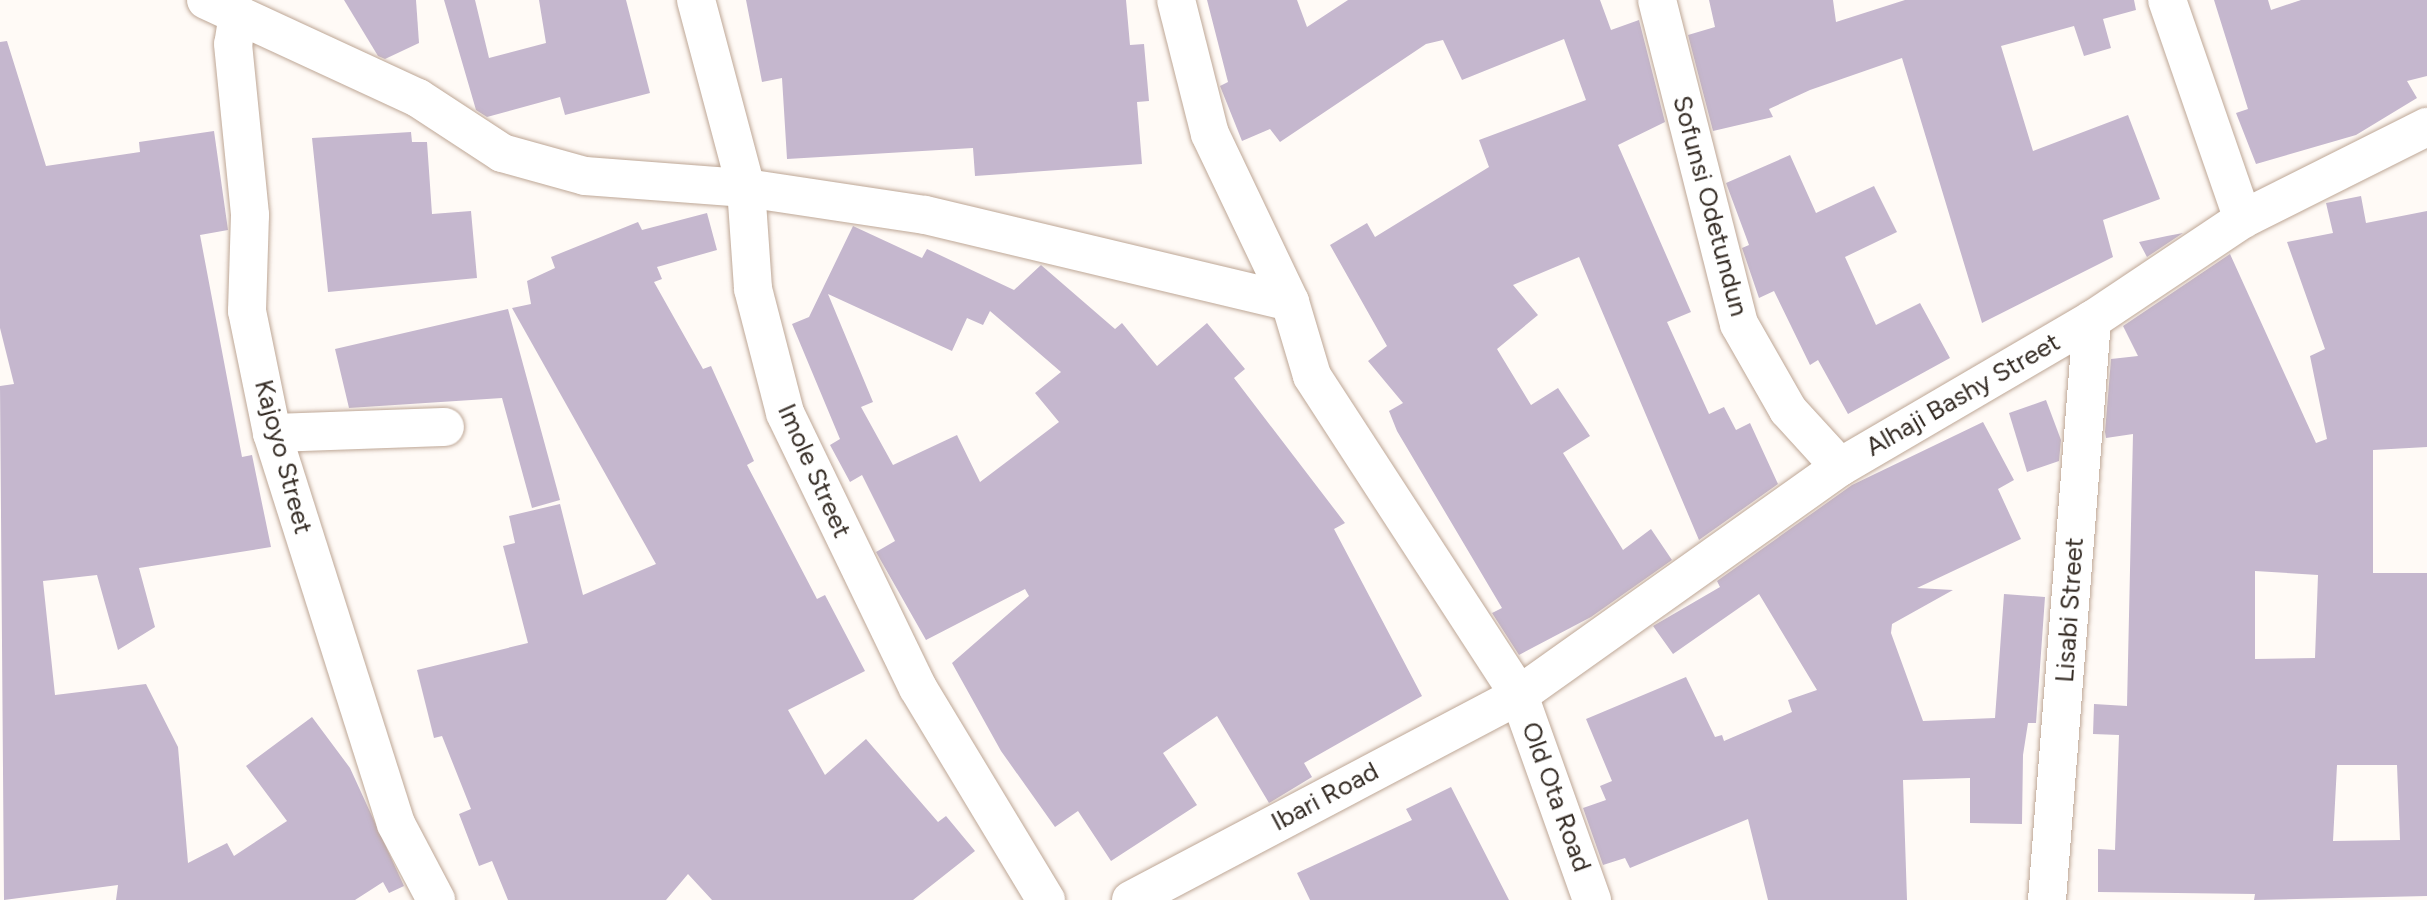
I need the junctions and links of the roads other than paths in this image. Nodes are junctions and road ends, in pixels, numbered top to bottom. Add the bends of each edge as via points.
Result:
1 (696, 0) edge
2 (1176, 0) edge
3 (1657, 0) edge
4 (2167, 0) edge
5 (222, 5) edge
6 (2427, 127) edge
7 (746, 188) junction
8 (2243, 219) junction
9 (1290, 302) junction
10 (2092, 320) junction
11 (445, 427) dead end
12 (272, 433) junction
13 (1840, 467) junction
14 (1519, 695) junction
15 (436, 900) edge
16 (1046, 900) edge
17 (1131, 900) edge
18 (1592, 900) edge
19 (2047, 900) edge

1 - 7 street, Imole Street
2 - 9 street, Old Ota Road via 1210,134
3 - 13 street, Sofunsi Odetundun via 1739,324 1788,410
4 - 8 street
5 - 7 street via 418,98 502,153 586,176
5 - 12 street, Kajoyo Street via 233,44 250,215 247,311
6 - 8 street, Alhaji Bashy Street
7 - 9 street via 992,227
7 - 16 street, Imole Street via 753,289 785,413 918,688
8 - 10 street, Alhaji Bashy Street
9 - 14 street, Old Ota Road via 1312,376
10 - 13 street, Alhaji Bashy Street
10 - 19 street, Lisabi Street
11 - 12 street
12 - 15 street, Kajoyo Street via 396,824
13 - 14 street, Alhaji Bashy Street
14 - 17 street, Ibari Road
14 - 18 street, Old Ota Road

